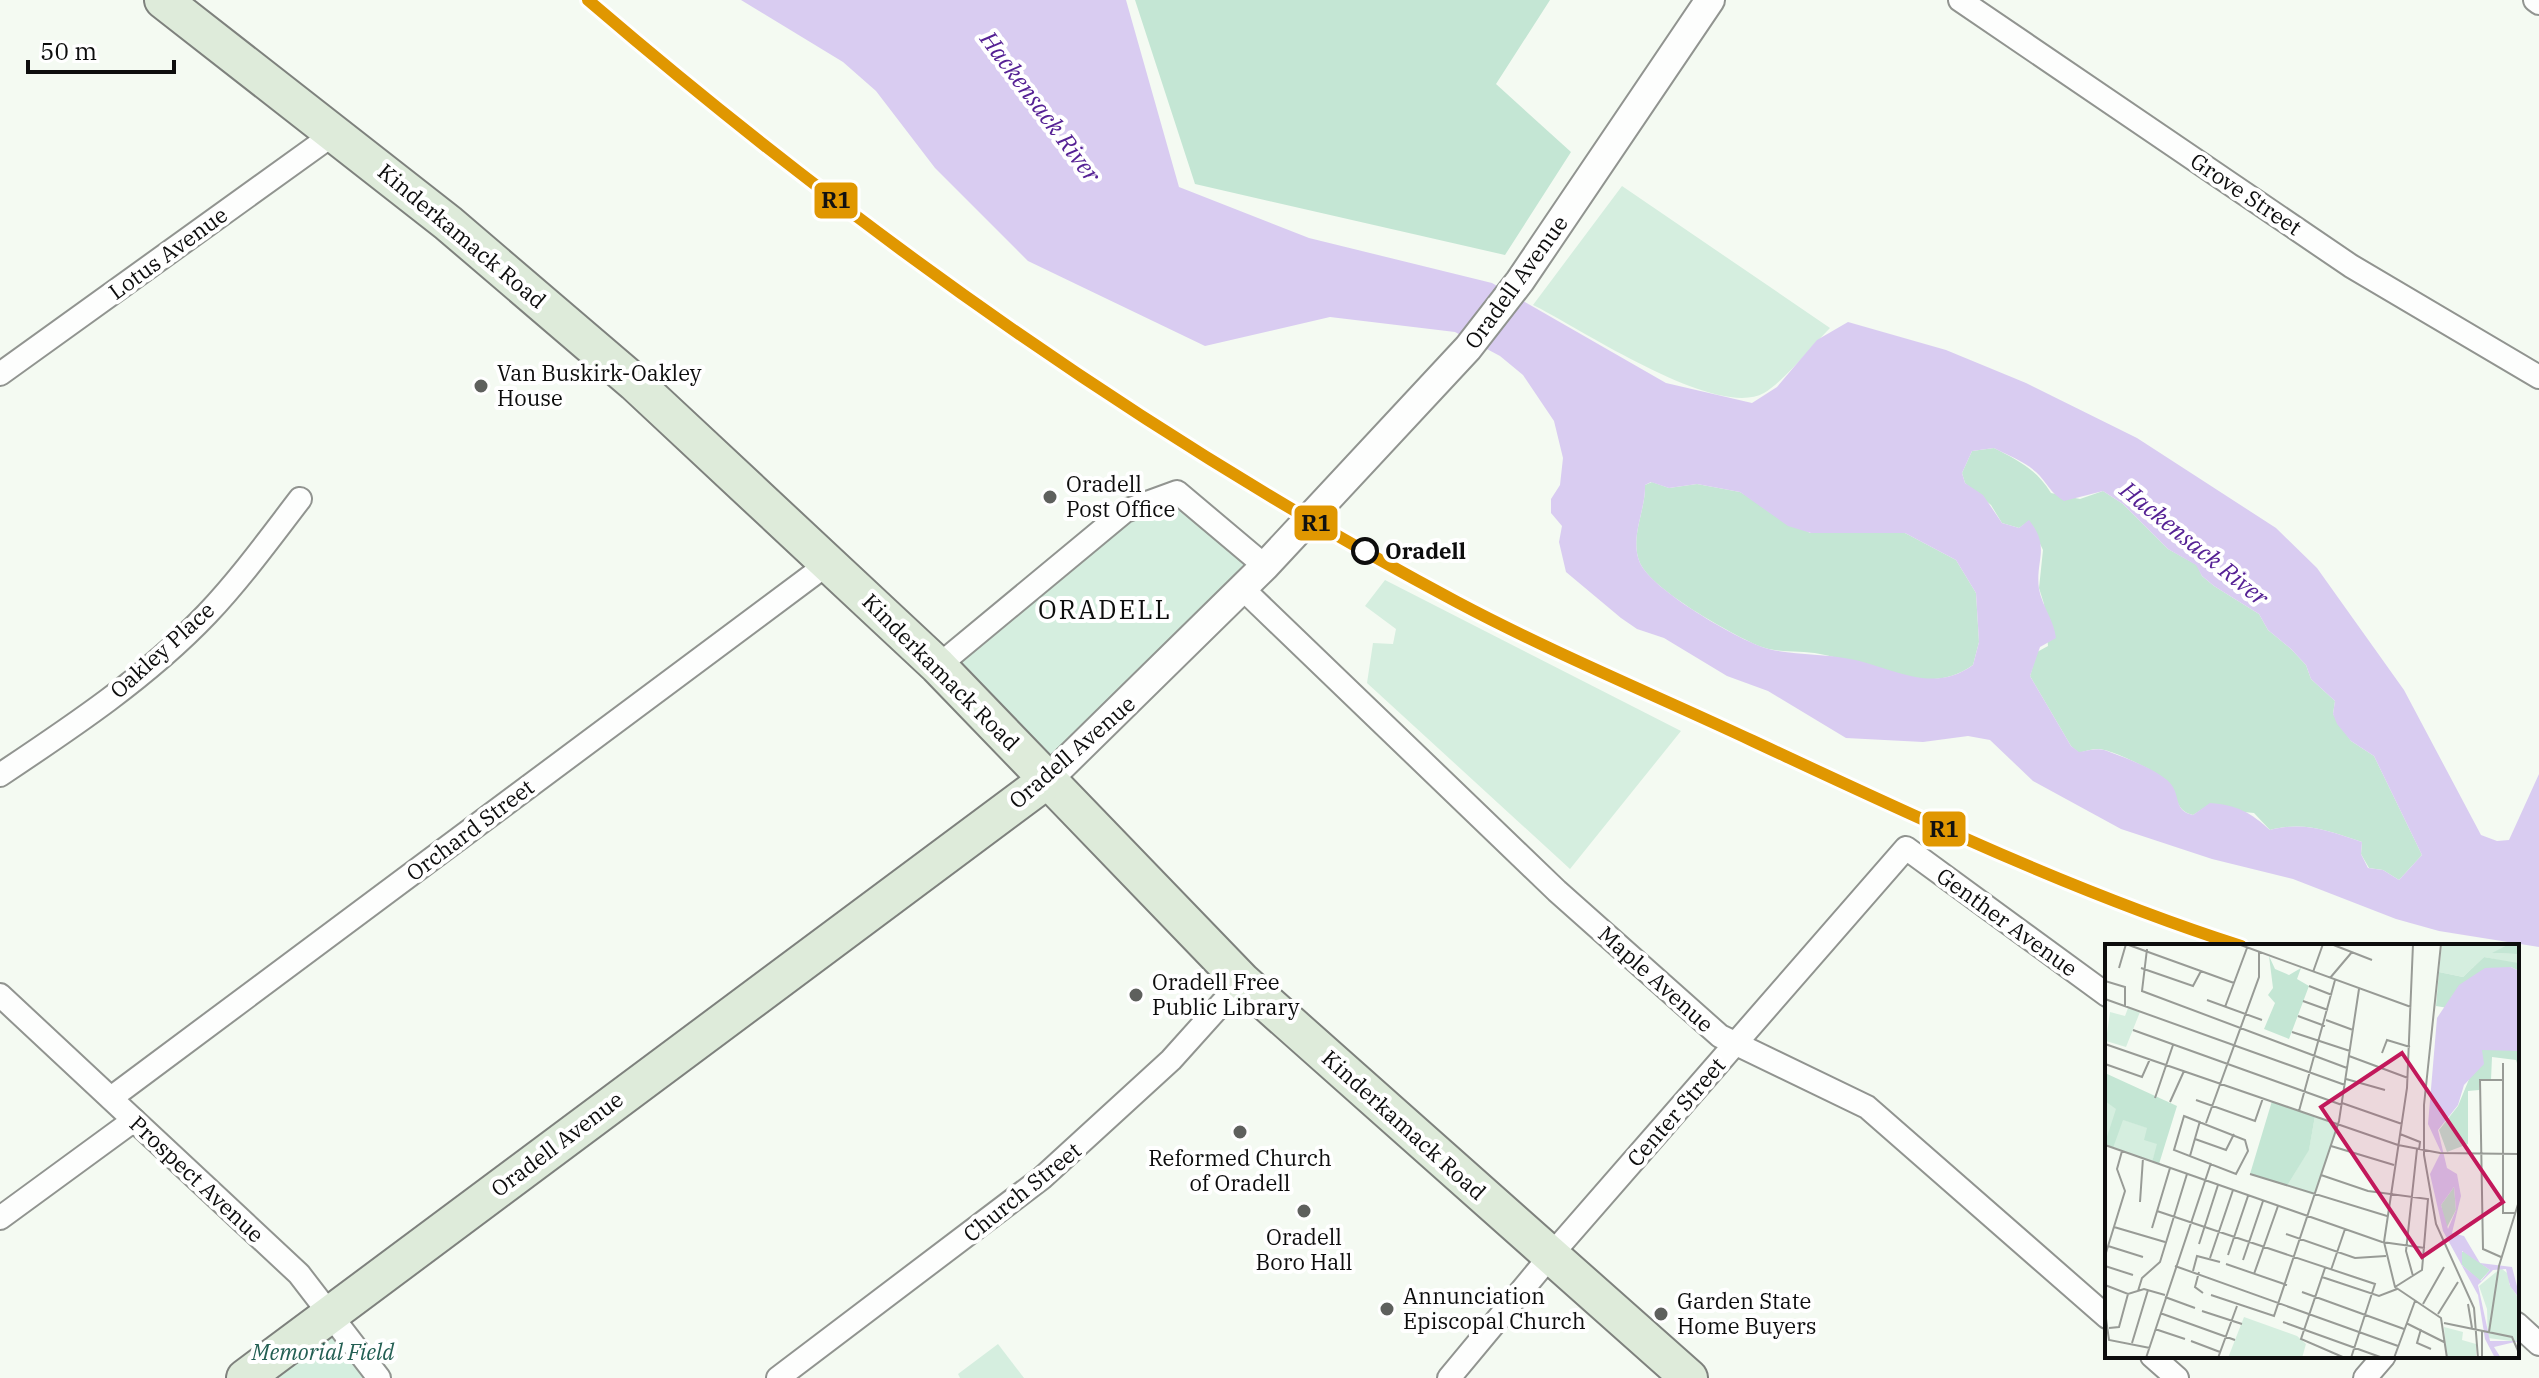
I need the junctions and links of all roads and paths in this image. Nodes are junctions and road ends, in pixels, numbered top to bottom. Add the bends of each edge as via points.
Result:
1 (163, 0) edge
2 (1710, 0) edge
3 (1960, 0) edge
4 (335, 133) junction
5 (0, 374) edge
6 (2539, 377) edge
7 (300, 499) dead end
8 (830, 562) junction
9 (1265, 566) junction
10 (1243, 589) junction
11 (938, 666) junction
12 (0, 775) edge
13 (1047, 780) junction
14 (1906, 848) joint
15 (1242, 981) junction
16 (2105, 994) edge
17 (0, 995) edge
18 (1736, 1045) junction
19 (111, 1098) junction
20 (134, 1120) junction
21 (0, 1218) edge
22 (1552, 1254) junction
23 (329, 1315) junction
24 (2105, 1315) edge
25 (2519, 1326) edge
26 (2539, 1344) edge
27 (2154, 1358) edge
28 (2382, 1358) edge
29 (245, 1378) edge
30 (379, 1378) edge
31 (778, 1378) edge
32 (1449, 1378) edge
33 (1689, 1378) edge
34 (2177, 1378) edge
35 (2365, 1378) edge

1 - 4 main road, Kinderkamack Road
2 - 9 street, Oradell Avenue via 1520,281 1468,348
3 - 6 street, Grove Street via 2351,266
4 - 5 street, Lotus Avenue
4 - 8 main road, Kinderkamack Road via 567,323
7 - 12 street, Oakley Place via 181,639 124,687
8 - 11 main road, Kinderkamack Road
8 - 19 street, Orchard Street
9 - 10 street, Oradell Avenue
9 - 11 street via 1177,492 1125,511
10 - 13 street, Oradell Avenue
10 - 18 street, Maple Avenue via 1557,891
11 - 13 main road, Kinderkamack Road
13 - 15 main road, Kinderkamack Road
13 - 23 main road, Oradell Avenue
14 - 16 street, Genther Avenue
14 - 18 street, Center Street
15 - 22 main road, Kinderkamack Road
15 - 31 street, Church Street via 1171,1060 1042,1178
17 - 19 street, Prospect Avenue
18 - 22 street, Center Street
18 - 24 street, Maple Avenue via 1867,1107
19 - 20 street, Prospect Avenue
20 - 21 street
20 - 23 street, Prospect Avenue via 299,1274
22 - 32 street, Center Street
22 - 33 main road, Kinderkamack Road
23 - 29 main road, Oradell Avenue
23 - 30 street, Prospect Avenue
25 - 26 street
27 - 34 street
28 - 35 street

